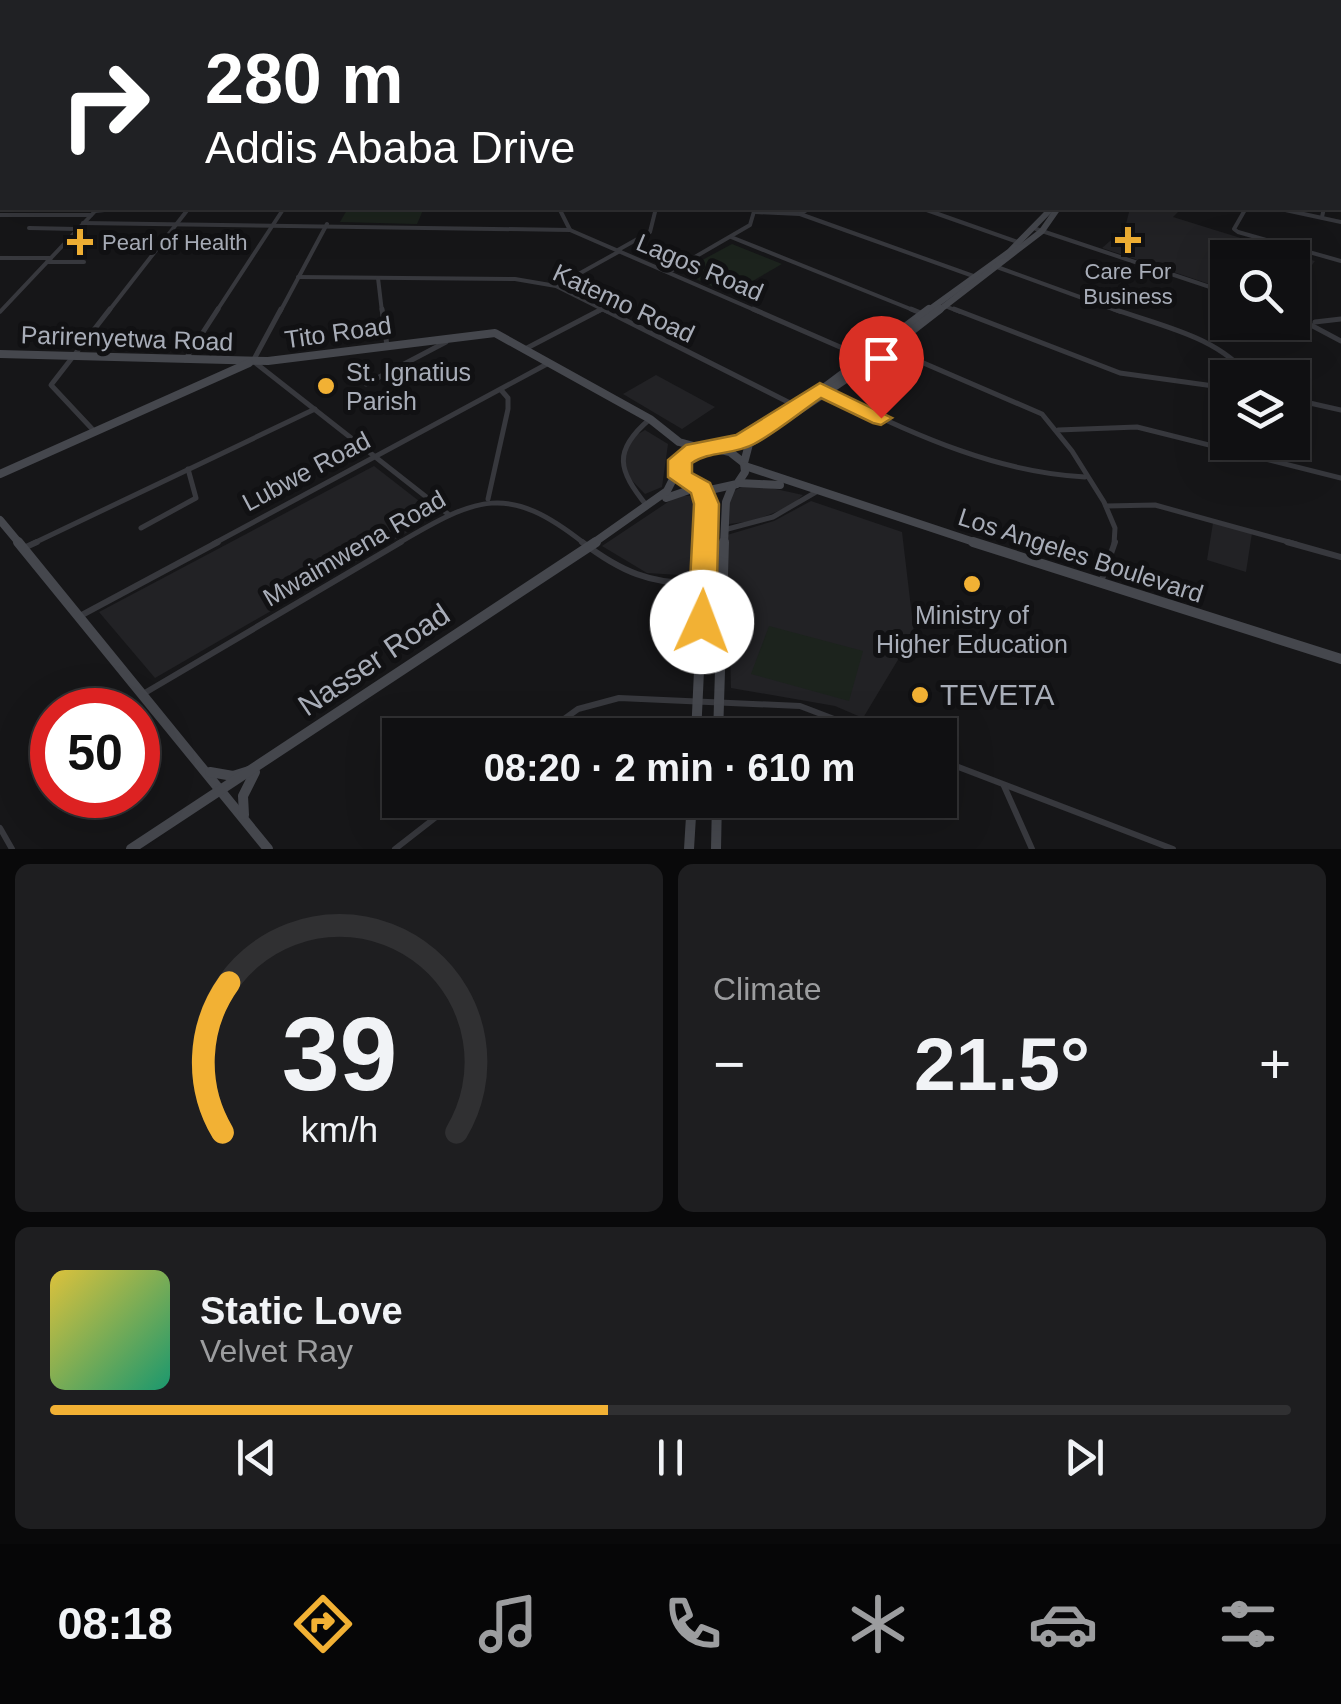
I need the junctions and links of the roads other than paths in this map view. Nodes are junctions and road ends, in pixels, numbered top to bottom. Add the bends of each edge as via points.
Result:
1 (121, 210) edge
2 (187, 210) edge
3 (283, 210) edge
4 (560, 210) edge
5 (656, 210) edge
6 (756, 210) edge
7 (807, 210) edge
8 (927, 210) edge
9 (1054, 210) edge
10 (1245, 210) edge
11 (1285, 210) edge
12 (1324, 210) edge
13 (94, 211) edge
14 (0, 214) edge
15 (800, 214) junction
16 (1322, 218) junction
17 (1341, 222) edge
18 (176, 224) junction
19 (274, 224) junction
20 (328, 224) junction
21 (80, 226) junction
22 (29, 228) dead end
23 (570, 230) junction
24 (1039, 230) junction
25 (731, 238) junction
26 (1023, 244) junction
27 (619, 251) junction
28 (0, 258) edge
29 (49, 260) junction
30 (84, 262) dead end
31 (1341, 262) edge
32 (993, 266) junction
33 (669, 272) junction
34 (298, 277) junction
35 (977, 277) junction
36 (378, 278) junction
37 (556, 286) junction
38 (1210, 287) edge
39 (0, 302) edge
40 (10, 302) junction
41 (941, 305) junction
42 (603, 310) junction
43 (0, 312) edge
44 (926, 316) junction
45 (1341, 319) edge
46 (1312, 323) joint
47 (458, 336) junction
48 (1341, 341) edge
49 (387, 346) junction
50 (887, 347) junction
51 (527, 348) junction
52 (0, 354) edge
53 (73, 356) junction
54 (185, 360) junction
55 (869, 360) junction
56 (1236, 360) edge
57 (253, 362) junction
58 (550, 362) junction
59 (366, 384) dead end
60 (1210, 386) edge
61 (501, 390) junction
62 (823, 391) junction
63 (1310, 403) edge
64 (799, 408) junction
65 (314, 409) junction
66 (1341, 410) edge
67 (650, 419) junction
68 (1058, 430) junction
69 (96, 432) junction
70 (674, 439) junction
71 (701, 448) junction
72 (720, 448) junction
73 (374, 457) junction
74 (744, 464) junction
75 (678, 467) junction
76 (188, 469) junction
77 (0, 474) edge
78 (1087, 478) junction
79 (1341, 478) edge
80 (734, 485) junction
81 (699, 488) junction
82 (812, 491) junction
83 (488, 499) junction
84 (1106, 506) junction
85 (646, 508) junction
86 (448, 514) junction
87 (1, 523) edge
88 (141, 528) dead end
89 (724, 530) junction
90 (591, 546) junction
91 (26, 548) junction
92 (1341, 558) edge
93 (1101, 582) junction
94 (703, 583) junction
95 (80, 616) junction
96 (1341, 659) edge
97 (138, 688) edge
98 (153, 688) edge
99 (698, 700) junction
100 (719, 702) junction
101 (160, 715) edge
102 (566, 718) edge
103 (697, 718) edge
104 (719, 718) edge
105 (831, 718) edge
106 (266, 762) junction
107 (957, 767) edge
108 (206, 770) junction
109 (1004, 786) junction
110 (224, 791) junction
111 (435, 818) edge
112 (691, 818) edge
113 (717, 818) edge
114 (245, 819) junction
115 (0, 828) edge
116 (12, 849) edge
117 (131, 849) edge
118 (268, 849) edge
119 (395, 849) edge
120 (689, 849) edge
121 (716, 849) edge
122 (1032, 849) edge
123 (1172, 849) edge

1 - 13 street
2 - 18 street
3 - 19 street
4 - 23 street
5 - 27 street via 650,232
6 - 15 street
6 - 25 street via 752,223
7 - 15 street
8 - 26 street
9 - 24 main road
10 - 31 street via 1236,231
11 - 16 street
12 - 16 street
13 - 14 street
13 - 21 street
15 - 35 street
16 - 17 street
18 - 19 street, Lagos Road
18 - 21 street, Lagos Road
18 - 53 street
19 - 20 street, Lagos Road
19 - 54 street
20 - 23 street, Lagos Road
20 - 34 street
21 - 22 street, Lagos Road
21 - 29 street
23 - 27 street, Lagos Road
24 - 26 main road
24 - 38 street
25 - 33 street
25 - 44 street
26 - 32 main road
27 - 33 street, Lagos Road
27 - 37 street
28 - 29 street
29 - 30 street
29 - 40 street
32 - 35 main road
32 - 56 street via 1210,344
33 - 55 street, Lagos Road
34 - 36 street, Katemo Road
34 - 57 street
35 - 41 main road
36 - 37 street, Katemo Road via 522,279
36 - 49 street
37 - 42 street, Katemo Road
39 - 40 street
40 - 43 street
41 - 44 main road
41 - 60 street via 1120,373
42 - 51 street
42 - 64 street, Katemo Road
44 - 50 main road
45 - 46 street
46 - 48 street
47 - 49 main road, Tito Road
47 - 51 main road, Tito Road via 495,333
47 - 59 street
49 - 57 main road, Tito Road
50 - 55 main road
50 - 68 street via 1042,413
51 - 58 main road, Tito Road
52 - 53 main road, Parirenyetwa Road
53 - 54 main road, Parirenyetwa Road
53 - 69 street via 51,386
54 - 57 main road, Parirenyetwa Road
55 - 62 main road
57 - 65 street
57 - 69 main road, Tito Road
58 - 61 street, Lubwe Road
58 - 67 main road, Tito Road
61 - 73 street, Lubwe Road
61 - 83 street via 508,409
62 - 64 main road
62 - 78 street via 952,449 1046,476
63 - 66 street
64 - 72 main road
64 - 74 main road via 750,444
65 - 73 street
65 - 76 street
67 - 70 main road, Tito Road
67 - 85 street via 626,440 622,471
68 - 78 street
68 - 79 street via 1144,428
69 - 77 main road, Tito Road
70 - 71 main road, Tito Road
70 - 75 main road
71 - 72 main road
71 - 75 main road
72 - 74 main road
73 - 86 street
73 - 95 street, Lubwe Road
74 - 80 main road
74 - 82 main road, Los Angeles Boulevard
75 - 81 main road
75 - 85 main road, Nasser Road via 667,492
76 - 88 street via 196,498
76 - 91 street
78 - 84 street
80 - 81 main road
80 - 82 main road, Los Angeles Boulevard via 755,481
80 - 89 main road
81 - 85 main road, Nasser Road
81 - 94 main road via 707,508
82 - 89 street via 790,511
82 - 93 main road, Los Angeles Boulevard
83 - 86 street, Mwaimwena Road
83 - 90 street via 529,506
84 - 92 street via 1152,504
84 - 93 street via 1116,533
85 - 90 main road, Nasser Road
86 - 98 street, Mwaimwena Road
87 - 91 main road
89 - 100 main road
90 - 94 street via 647,580
90 - 106 main road, Nasser Road
91 - 95 main road
93 - 96 main road, Los Angeles Boulevard
94 - 99 main road
95 - 97 main road
99 - 100 street
99 - 102 street via 605,700
99 - 103 main road
100 - 104 main road
100 - 105 street via 800,706
101 - 108 main road
106 - 108 main road via 233,776
106 - 110 main road, Nasser Road
106 - 114 main road via 242,796
107 - 109 street
108 - 110 main road
109 - 122 street
109 - 123 street
110 - 114 main road
110 - 117 main road, Nasser Road
111 - 119 street
112 - 120 main road
113 - 121 main road
114 - 118 main road
115 - 116 street

